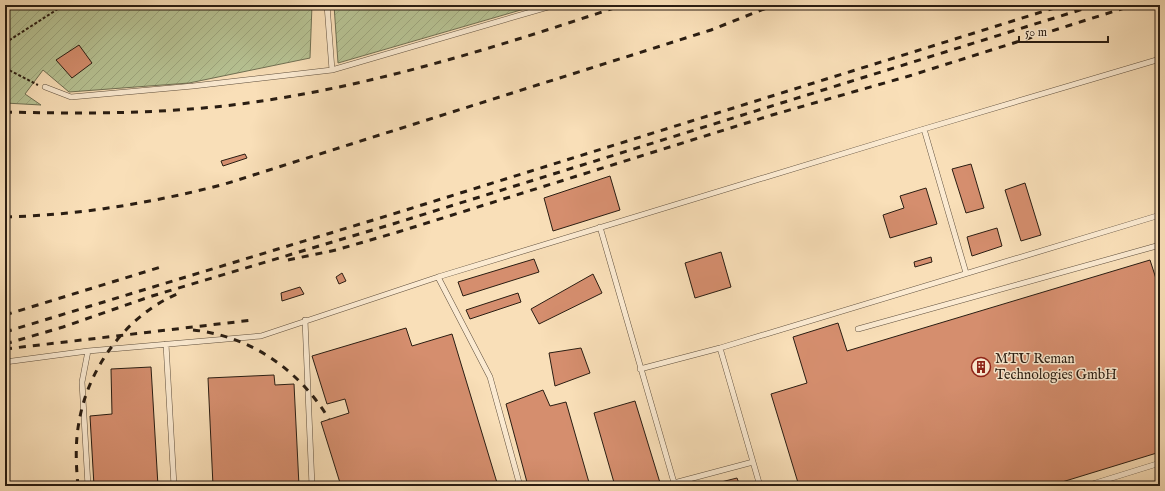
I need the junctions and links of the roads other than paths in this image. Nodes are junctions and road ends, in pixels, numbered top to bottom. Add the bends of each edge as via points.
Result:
1 (327, 5) edge
2 (555, 5) edge
3 (1160, 58) edge
4 (332, 70) junction
5 (45, 87) road end
6 (924, 129) junction
7 (1160, 215) edge
8 (600, 228) junction
9 (1160, 245) edge
10 (966, 273) junction
11 (438, 277) junction
12 (305, 320) junction
13 (858, 329) dead end
14 (166, 344) junction
15 (720, 348) junction
16 (88, 351) junction
17 (5, 362) edge
18 (640, 369) junction
19 (753, 462) junction
20 (1160, 463) edge
21 (674, 484) edge
22 (88, 486) edge
23 (174, 486) edge
24 (312, 486) edge
25 (520, 486) edge
26 (760, 486) edge
27 (1086, 486) edge

1 - 4 lane
2 - 4 lane
3 - 6 lane
4 - 5 lane via 71,97
6 - 8 lane
6 - 10 lane
7 - 10 lane
8 - 11 lane
8 - 18 lane
9 - 13 lane
10 - 15 lane
11 - 12 lane
11 - 25 lane via 490,377
12 - 14 lane via 261,336
12 - 24 lane
14 - 16 lane
14 - 23 lane
15 - 18 lane
15 - 19 lane
16 - 17 lane
16 - 22 lane via 82,382
18 - 21 lane
19 - 21 lane
19 - 26 lane
20 - 27 lane

